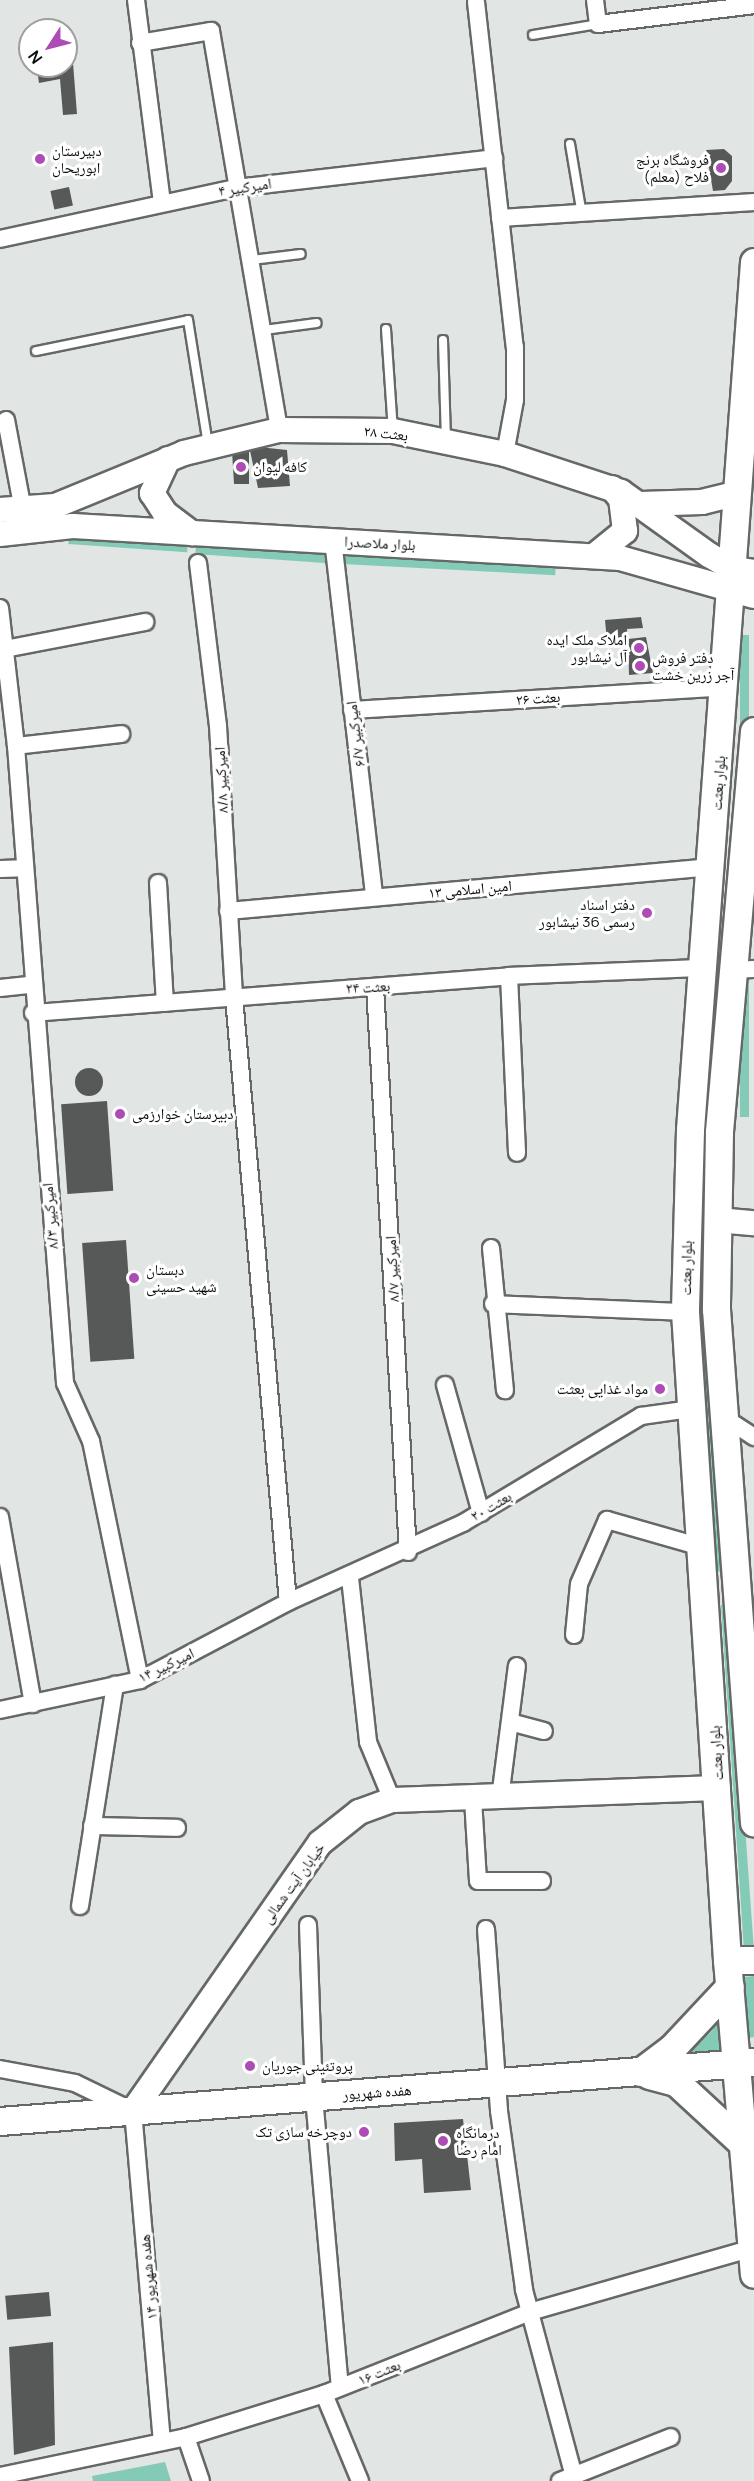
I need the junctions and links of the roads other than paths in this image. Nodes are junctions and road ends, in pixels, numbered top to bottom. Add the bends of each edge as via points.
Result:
1 (136, 0) edge
2 (595, 0) edge
3 (476, 2) dead end
4 (754, 5) edge
5 (598, 24) junction
6 (533, 35) dead end
7 (140, 44) junction
8 (570, 144) dead end
9 (494, 158) junction
10 (237, 188) junction
11 (162, 202) junction
12 (754, 202) edge
13 (582, 209) junction
14 (500, 218) junction
15 (0, 240) edge
16 (301, 254) dead end
17 (252, 260) junction
18 (754, 262) edge
19 (753, 303) edge
20 (317, 323) dead end
21 (386, 329) dead end
22 (264, 330) junction
23 (443, 340) dead end
24 (36, 351) dead end
25 (6, 420) dead end
26 (279, 430) junction
27 (393, 431) junction
28 (446, 442) junction
29 (208, 447) junction
30 (505, 454) junction
31 (168, 459) junction
32 (612, 488) junction
33 (738, 493) junction
34 (641, 504) junction
35 (11, 510) edge
36 (192, 533) junction
37 (0, 534) edge
38 (333, 540) junction
39 (594, 556) junction
40 (198, 563) dead end
41 (743, 583) edge
42 (0, 608) edge
43 (146, 622) dead end
44 (5, 649) junction
45 (4, 677) edge
46 (715, 687) junction
47 (352, 710) junction
48 (754, 731) edge
49 (121, 735) dead end
50 (16, 746) junction
51 (749, 849) edge
52 (712, 867) junction
53 (24, 868) junction
54 (0, 869) edge
55 (158, 883) dead end
56 (374, 897) junction
57 (228, 911) junction
58 (703, 968) junction
59 (743, 969) edge
60 (509, 976) junction
61 (31, 985) junction
62 (375, 987) junction
63 (0, 988) edge
64 (234, 998) junction
65 (165, 1003) junction
66 (33, 1013) junction
67 (517, 1153) dead end
68 (717, 1220) junction
69 (754, 1222) edge
70 (491, 1248) dead end
71 (493, 1304) junction
72 (685, 1312) junction
73 (445, 1385) dead end
74 (505, 1390) dead end
75 (690, 1409) junction
76 (725, 1418) junction
77 (754, 1437) edge
78 (481, 1513) junction
79 (0, 1517) edge
80 (702, 1547) junction
81 (408, 1552) junction
82 (350, 1578) junction
83 (705, 1591) junction
84 (740, 1591) junction
85 (288, 1602) junction
86 (574, 1635) dead end
87 (517, 1666) dead end
88 (140, 1680) junction
89 (115, 1685) junction
90 (33, 1704) junction
91 (0, 1710) edge
92 (510, 1722) junction
93 (543, 1731) dead end
94 (753, 1782) edge
95 (718, 1788) junction
96 (500, 1798) junction
97 (473, 1799) junction
98 (392, 1800) junction
99 (754, 1824) edge
100 (92, 1827) junction
101 (177, 1828) dead end
102 (542, 1881) dead end
103 (80, 1906) dead end
104 (308, 1925) dead end
105 (486, 1929) dead end
106 (727, 1960) junction
107 (754, 1960) edge
108 (730, 1986) junction
109 (0, 2068) edge
110 (745, 2071) edge
111 (639, 2072) junction
112 (497, 2083) junction
113 (314, 2097) junction
114 (133, 2111) junction
115 (0, 2121) edge
116 (742, 2143) junction
117 (753, 2261) edge
118 (533, 2311) junction
119 (340, 2387) junction
120 (324, 2394) junction
121 (186, 2437) junction
122 (671, 2437) dead end
123 (162, 2442) junction
124 (0, 2476) edge
125 (567, 2478) edge
126 (201, 2481) edge
127 (360, 2481) edge

1 - 7 street
2 - 5 street
3 - 9 street
4 - 5 street
5 - 6 lane
7 - 10 street via 211,31
7 - 11 street
8 - 13 lane
9 - 10 street, امیرکبیر ۴ via 417,162
9 - 14 street
10 - 11 street, امیرکبیر ۴
10 - 17 street
11 - 15 street, امیرکبیر ۴
12 - 13 street
13 - 14 street
14 - 30 street via 515,347 515,400
16 - 17 lane
17 - 22 street
18 - 19 main road, بلوار بعثت
19 - 33 main road, بلوار بعثت
20 - 22 lane
21 - 27 lane
22 - 26 street
23 - 28 lane
24 - 29 lane via 188,320
25 - 35 street
26 - 27 main road, بعثت ۲۸
26 - 29 main road, بعثت ۲۸
27 - 28 main road, بعثت ۲۸
28 - 30 main road, بعثت ۲۸
29 - 31 main road, بعثت ۲۸
30 - 32 main road, بعثت ۲۸
31 - 35 main road, بعثت ۲۸ via 84,496
31 - 36 main road via 152,493 165,513
32 - 34 main road, بعثت ۲۸
32 - 39 main road via 621,499 625,531
33 - 34 main road via 702,502
33 - 41 main road, بلوار بعثت
34 - 41 main road, بعثت ۲۸
36 - 37 main road, بلوار ملاصدرا via 73,526
36 - 38 main road, بلوار ملاصدرا
38 - 39 main road, بلوار ملاصدرا
38 - 47 street, امیرکبیر ۶/۷
39 - 41 main road, بلوار ملاصدرا
40 - 57 street, امیرکبیر ۸/۸ via 218,726
41 - 46 main road, بلوار بعثت
42 - 44 street, امیرکبیر ۸/۳
43 - 44 street
44 - 45 street, امیرکبیر ۸/۳
45 - 50 street, امیرکبیر ۸/۳
46 - 47 street, بعثت ۲۶
46 - 52 main road, بلوار بعثت
47 - 56 street, امیرکبیر ۶/۷
48 - 51 main road, بلوار بعثت
49 - 50 street
50 - 53 street, امیرکبیر ۸/۳
51 - 59 main road, بلوار بعثت
52 - 56 street, امین اسلامی ۱۳
52 - 58 main road, بلوار بعثت
53 - 54 street
53 - 61 street, امیرکبیر ۸/۳
55 - 65 street
56 - 57 street, امین اسلامی ۱۳
57 - 64 street, امیرکبیر ۸/۸
58 - 60 street, بعثت ۲۴
58 - 72 main road, بلوار بعثت via 689,1151
59 - 68 main road, بلوار بعثت
60 - 62 street, بعثت ۲۴
60 - 67 street
61 - 63 street
61 - 66 street, امیرکبیر ۸/۳
62 - 64 street, بعثت ۲۴
62 - 81 street, امیرکبیر ۸/۷
64 - 65 street, بعثت ۲۴
64 - 85 street, امیرکبیر ۸/۸
65 - 66 street, بعثت ۲۴
66 - 88 street, امیرکبیر ۸/۳ via 65,1383 91,1441
68 - 69 main road
68 - 76 main road, بلوار بعثت
70 - 71 street
71 - 72 street
71 - 74 street
72 - 75 main road, بلوار بعثت
73 - 78 street
75 - 78 street, بعثت ۲۰ via 641,1416
75 - 80 main road, بلوار بعثت
76 - 77 street
76 - 84 main road, بلوار بعثت
78 - 81 street, بعثت ۲۰
79 - 90 street
80 - 83 main road, بلوار بعثت
80 - 86 street via 607,1520 579,1584
81 - 82 street, بعثت ۲۰
82 - 85 street, بعثت ۲۰
82 - 98 street via 368,1743
83 - 84 main road
83 - 95 main road, بلوار بعثت
84 - 94 main road, بلوار بعثت
85 - 88 street, امیرکبیر ۱۴
87 - 92 street
88 - 89 street, امیرکبیر ۱۴
89 - 90 street, امیرکبیر ۱۴
89 - 100 street
90 - 91 street, امیرکبیر ۱۴
92 - 93 street
92 - 96 street
94 - 99 main road, بلوار بعثت
95 - 96 main road, خیابان آیت شمالی
95 - 106 main road, بلوار بعثت
96 - 97 main road, خیابان آیت شمالی
97 - 98 main road, خیابان آیت شمالی
97 - 102 street via 478,1881
98 - 114 main road, خیابان آیت شمالی via 359,1812 320,1843
100 - 101 street
100 - 103 street
104 - 113 street
105 - 112 street
106 - 107 main road
106 - 108 main road, بلوار بعثت
108 - 110 main road, بلوار بعثت
108 - 111 main road via 671,2049
109 - 114 street via 75,2083
110 - 111 main road, هفده شهریور
110 - 116 main road, بلوار بعثت
111 - 112 main road, هفده شهریور
111 - 116 main road via 676,2082
112 - 113 main road, هفده شهریور
112 - 118 street via 524,2290
113 - 114 main road, هفده شهریور
113 - 119 street
114 - 115 main road, هفده شهریور
114 - 123 street, هفده شهریور ۱۴
116 - 117 main road, بلوار بعثت
117 - 118 street, بعثت ۱۶
118 - 119 street, بعثت ۱۶
118 - 125 street
119 - 120 street, بعثت ۱۶
120 - 121 street, بعثت ۱۶
120 - 127 street
121 - 123 street, بعثت ۱۶
121 - 126 street
122 - 125 street
123 - 124 street, بعثت ۱۶

